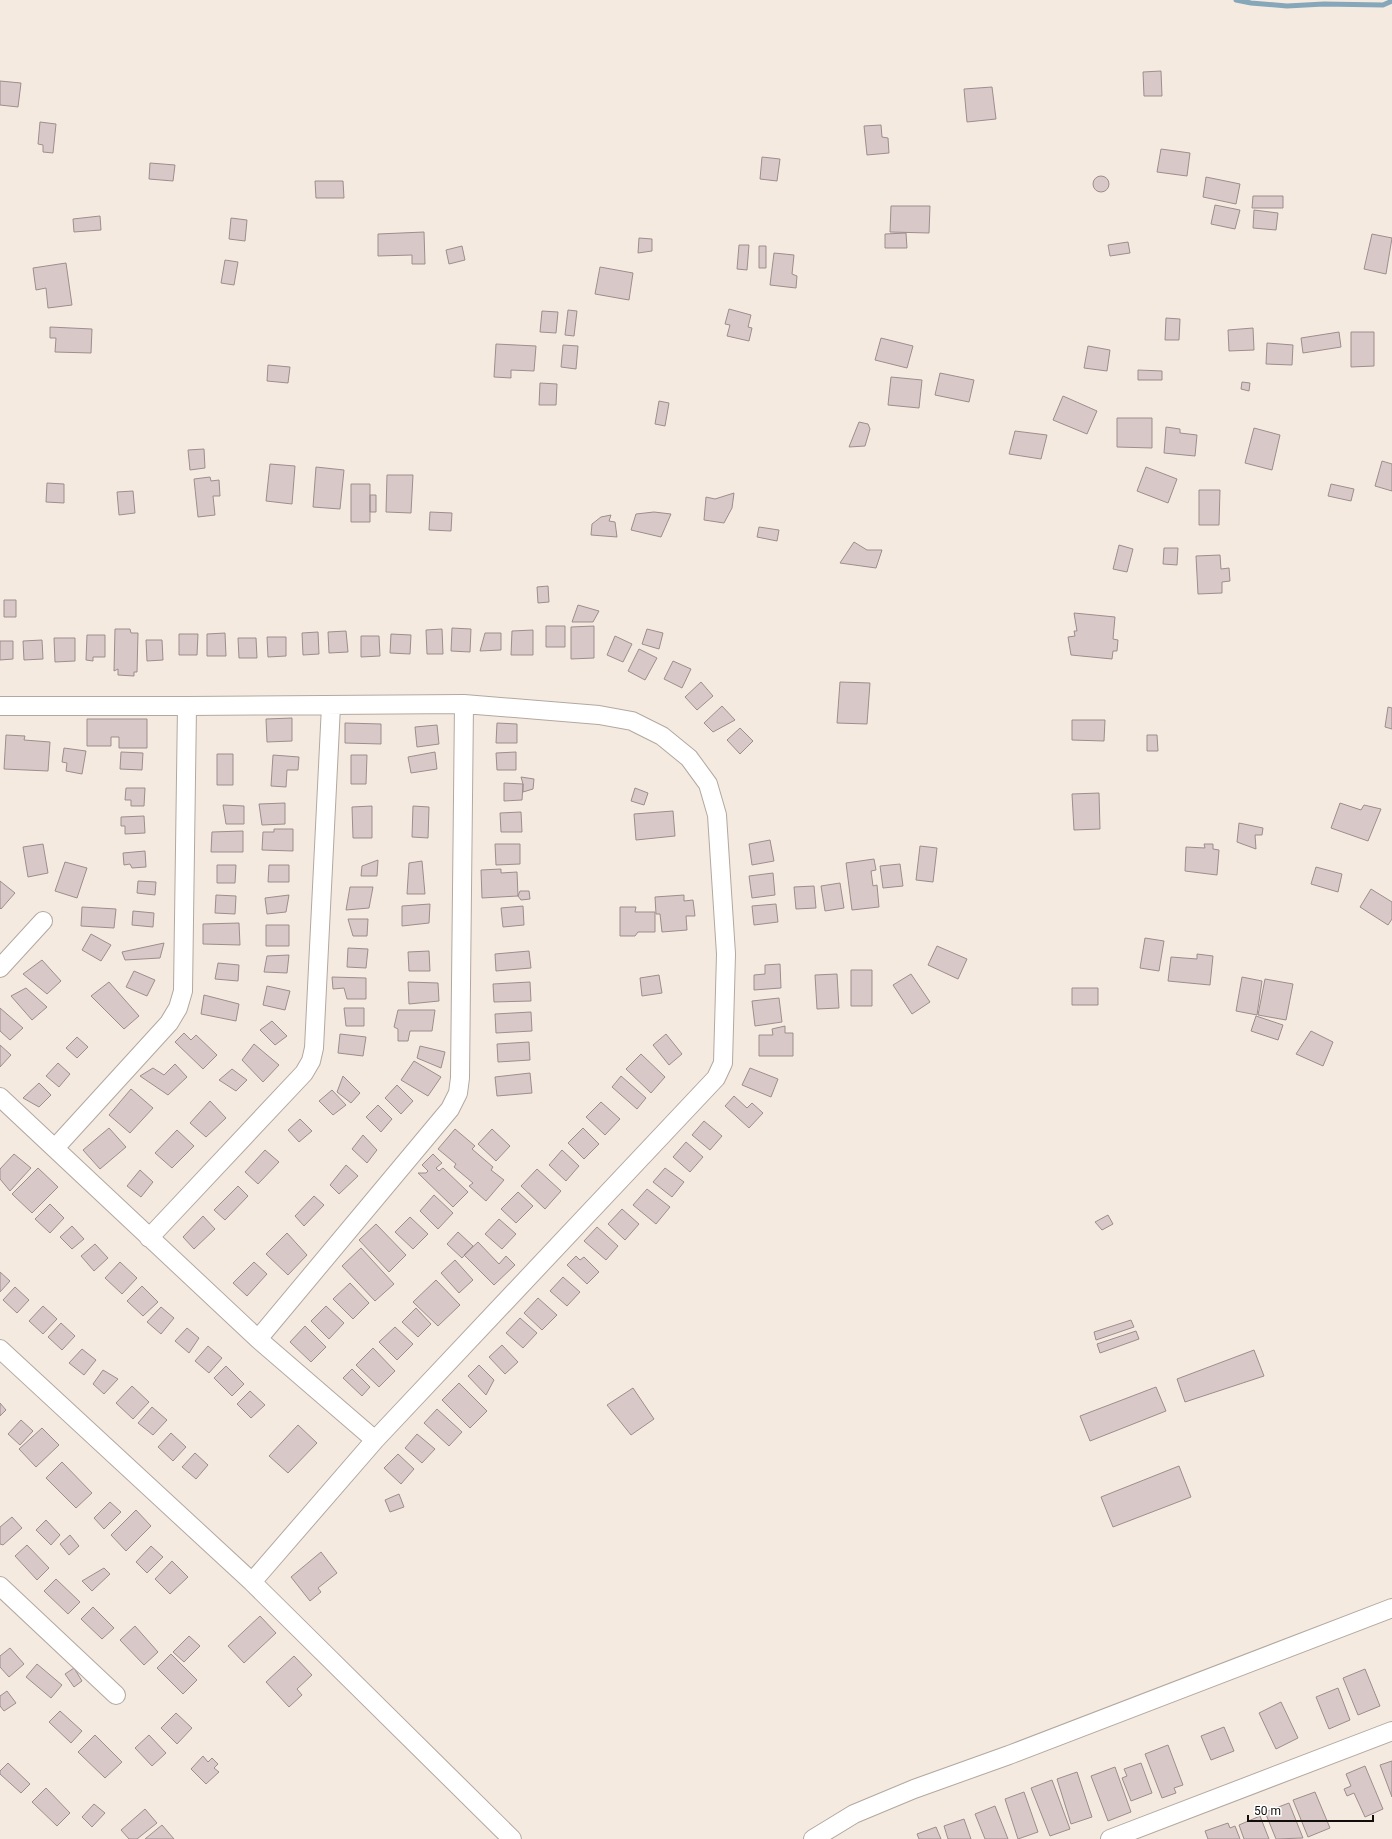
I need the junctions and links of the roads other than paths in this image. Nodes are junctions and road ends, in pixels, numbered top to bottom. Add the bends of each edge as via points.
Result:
1 (464, 704) junction
2 (0, 706) edge
3 (187, 706) junction
4 (331, 706) junction
5 (42, 921) dead end
6 (0, 968) edge
7 (0, 1098) edge
8 (55, 1148) junction
9 (149, 1238) junction
10 (258, 1339) junction
11 (0, 1349) edge
12 (375, 1440) junction
13 (252, 1582) junction
14 (0, 1586) edge
15 (1392, 1608) edge
16 (116, 1695) dead end
17 (1392, 1731) edge
18 (512, 1839) edge
19 (813, 1839) edge
20 (1110, 1839) edge

1 - 4 street
1 - 10 street via 458,1093 450,1109
1 - 12 street via 599,715 632,721 662,736 689,758 708,784 717,815 726,954 723,1063 716,1078 705,1090
2 - 3 street
3 - 4 street
3 - 8 street via 182,991 178,1008 169,1023
4 - 9 street via 314,1048 311,1062 304,1073
5 - 6 street
7 - 8 street
8 - 9 street
9 - 10 street
10 - 12 street
11 - 13 street
12 - 13 street
13 - 18 street
14 - 16 street
15 - 19 street via 914,1789 854,1814
17 - 20 street

